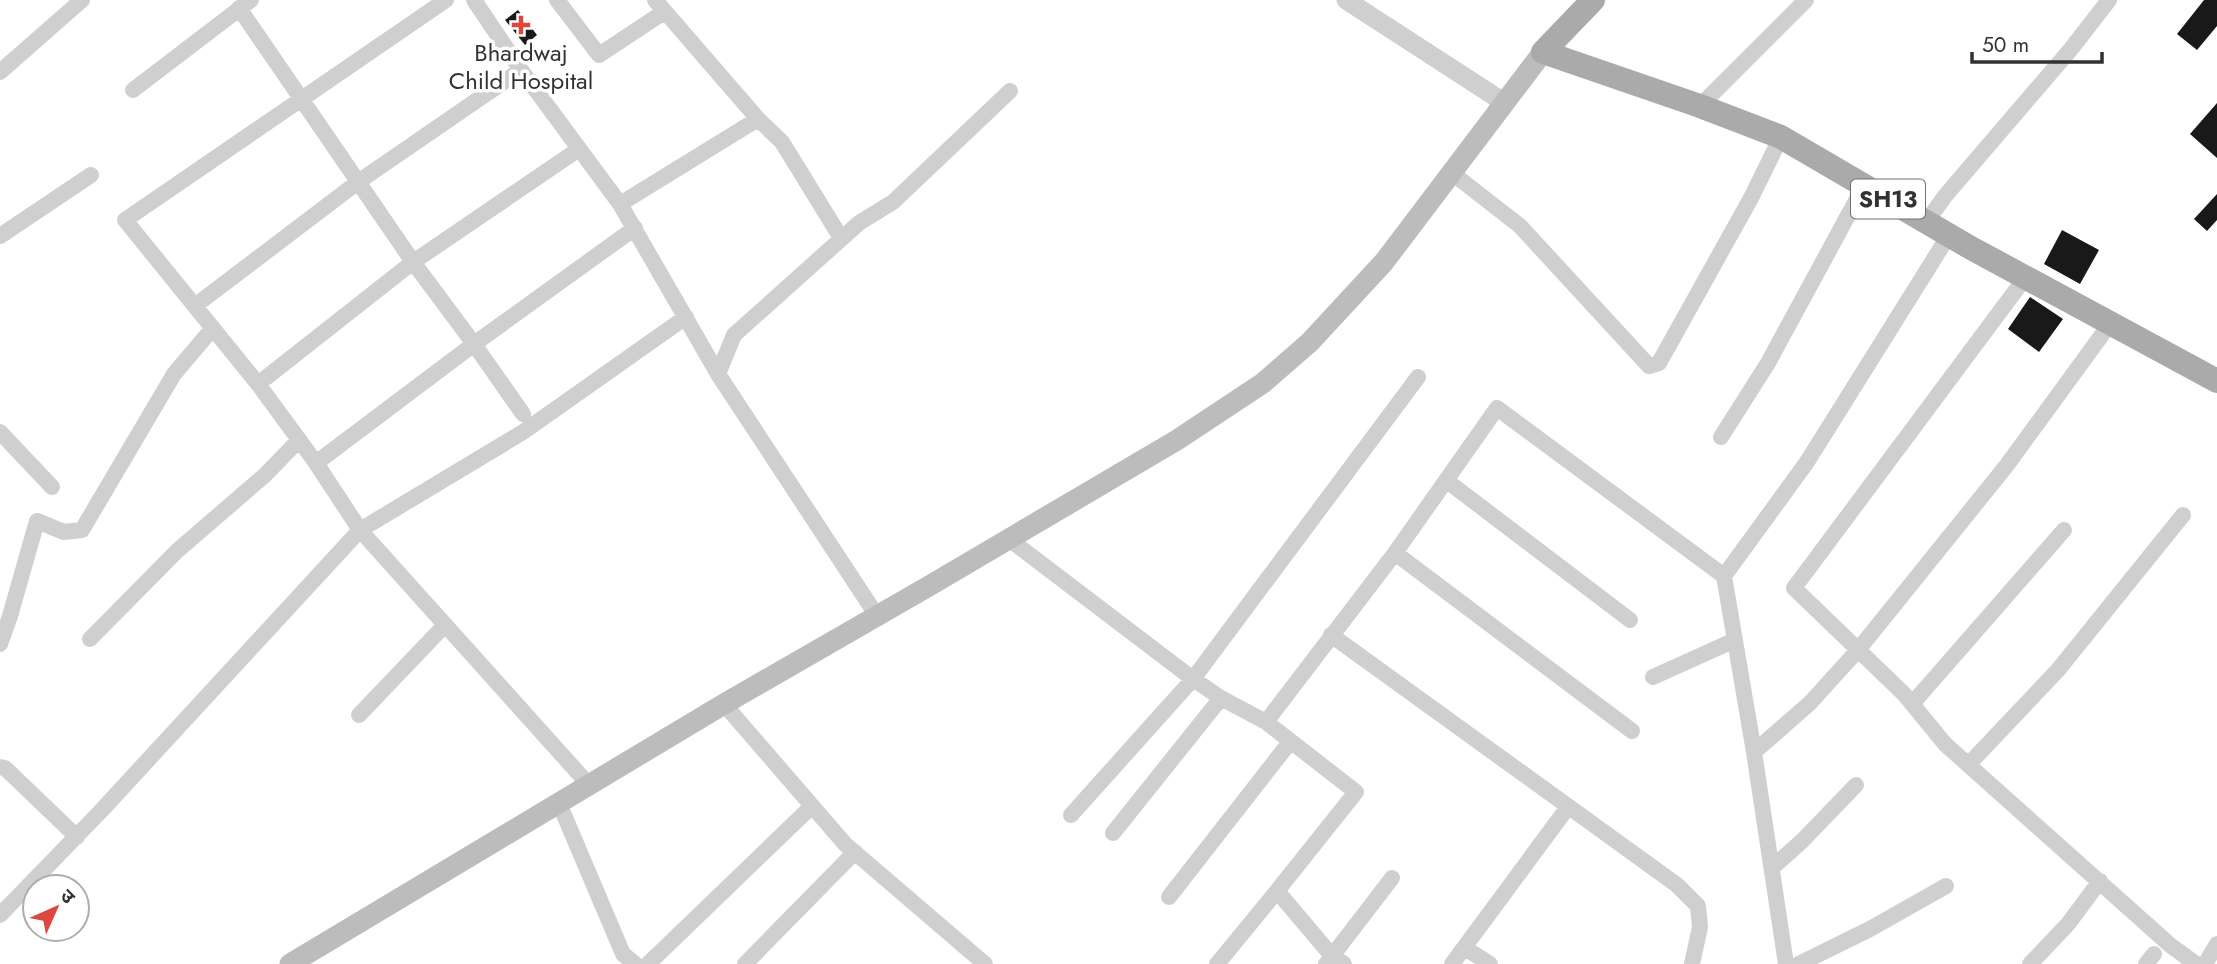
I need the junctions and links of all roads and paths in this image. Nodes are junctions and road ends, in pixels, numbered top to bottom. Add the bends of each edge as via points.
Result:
1 (82, 0) edge
2 (446, 0) edge
3 (474, 0) edge
4 (557, 0) edge
5 (1346, 0) edge
6 (1593, 0) edge
7 (1806, 0) edge
8 (2109, 0) edge
9 (245, 4) edge
10 (660, 6) edge
11 (1543, 52) junction
12 (521, 70) junction
13 (0, 72) edge
14 (133, 90) dead end
15 (1010, 92) dead end
16 (301, 99) junction
17 (1505, 103) junction
18 (1700, 106) junction
19 (758, 119) junction
20 (1781, 137) junction
21 (579, 149) junction
22 (1452, 173) junction
23 (91, 176) dead end
24 (358, 182) junction
25 (1864, 186) junction
26 (620, 204) junction
27 (1927, 221) junction
28 (635, 228) junction
29 (1949, 235) junction
30 (0, 236) edge
31 (842, 239) junction
32 (413, 262) junction
33 (2025, 278) junction
34 (196, 305) junction
35 (687, 317) junction
36 (2105, 321) junction
37 (212, 328) junction
38 (474, 344) junction
39 (718, 374) junction
40 (1418, 377) dead end
41 (2217, 382) edge
42 (258, 384) junction
43 (523, 414) dead end
44 (0, 432) edge
45 (1721, 437) dead end
46 (299, 440) junction
47 (316, 463) junction
48 (1447, 481) junction
49 (52, 487) dead end
50 (2183, 515) dead end
51 (360, 530) junction
52 (2064, 530) dead end
53 (1009, 539) junction
54 (1395, 553) junction
55 (1724, 576) junction
56 (877, 616) junction
57 (1630, 620) dead end
58 (445, 625) junction
59 (1331, 635) junction
60 (90, 639) dead end
61 (1735, 640) junction
62 (0, 644) edge
63 (1858, 650) junction
64 (1653, 677) dead end
65 (1193, 679) junction
66 (1221, 698) junction
67 (724, 704) junction
68 (1912, 704) junction
69 (359, 715) dead end
70 (1266, 722) junction
71 (1632, 731) dead end
72 (1290, 742) junction
73 (1754, 752) junction
74 (1969, 764) junction
75 (0, 767) edge
76 (589, 785) junction
77 (1856, 785) dead end
78 (559, 803) junction
79 (812, 806) junction
80 (1568, 807) junction
81 (1071, 815) dead end
82 (1113, 833) dead end
83 (77, 836) junction
84 (855, 852) junction
85 (1772, 868) junction
86 (1392, 878) dead end
87 (2100, 881) junction
88 (1946, 886) dead end
89 (1277, 891) junction
90 (1170, 897) dead end
91 (0, 915) edge
92 (2217, 944) edge
93 (1465, 948) junction
94 (1334, 961) edge
95 (290, 964) edge
96 (635, 964) edge
97 (648, 964) edge
98 (745, 964) edge
99 (985, 964) edge
100 (1217, 964) edge
101 (1452, 964) edge
102 (1490, 964) edge
103 (1692, 964) edge
104 (1786, 964) edge
105 (1799, 964) edge
106 (2030, 964) edge
107 (2196, 964) edge
108 (2205, 964) edge

1 - 13 street
2 - 16 street
3 - 12 street
4 - 10 street via 599,55
5 - 17 street
6 - 11 main road
7 - 18 street
8 - 27 street
9 - 14 street
9 - 16 street
10 - 19 street
11 - 17 main road
11 - 18 main road, SH13
12 - 21 street
12 - 24 street
15 - 31 street via 893,202
16 - 24 street
16 - 34 street via 125,220
17 - 22 main road
18 - 20 main road, SH13
19 - 26 street
19 - 31 street via 782,142
20 - 22 street via 1659,363 1649,366 1520,226
20 - 25 main road, SH13
21 - 26 street
21 - 32 street
22 - 53 main road via 1384,262 1310,342 1263,383 1177,440
23 - 30 street
24 - 32 street
24 - 34 street
25 - 27 main road, SH13
25 - 45 street via 1768,363
26 - 28 street
27 - 29 main road, SH13
28 - 35 street
28 - 38 street
29 - 33 main road, SH13
29 - 55 street via 1807,462
31 - 39 street via 734,335
32 - 38 street
32 - 42 street
33 - 36 main road, SH13
33 - 63 street via 1794,589
34 - 37 street
35 - 39 street
35 - 51 street via 523,432
36 - 41 main road, SH13
36 - 63 street via 2104,332 2007,464
37 - 42 street
37 - 62 street via 174,374 82,530 64,532 37,521
38 - 43 street
38 - 47 street
39 - 56 street
40 - 65 street
42 - 46 street
44 - 49 street
46 - 47 street
46 - 60 street via 177,551
47 - 51 street
48 - 54 street
48 - 55 street via 1497,408
48 - 57 street
50 - 74 street via 2058,670
51 - 58 street
51 - 83 street
52 - 68 street
53 - 56 main road
53 - 65 street
54 - 59 street
54 - 71 street
55 - 61 street
56 - 67 main road
58 - 69 street
58 - 76 street
59 - 70 street
59 - 80 street
61 - 64 street
61 - 73 street
63 - 68 street
63 - 73 street via 1810,703
65 - 66 street
65 - 81 street
66 - 70 street
66 - 82 street
67 - 76 main road
67 - 79 street
68 - 74 street via 1945,744
70 - 72 street
72 - 89 street via 1356,792
72 - 90 street
73 - 85 street
74 - 87 street
75 - 83 street
76 - 78 main road
77 - 85 street
78 - 95 main road
78 - 96 street via 623,954
79 - 84 street
79 - 97 street
80 - 93 street
80 - 103 street via 1677,885 1698,906 1700,927
83 - 91 street
84 - 98 street
84 - 99 street
85 - 104 street
86 - 94 street
87 - 106 street
87 - 107 street
88 - 105 street
89 - 94 street
89 - 100 street
92 - 108 street
93 - 101 street
93 - 102 street

